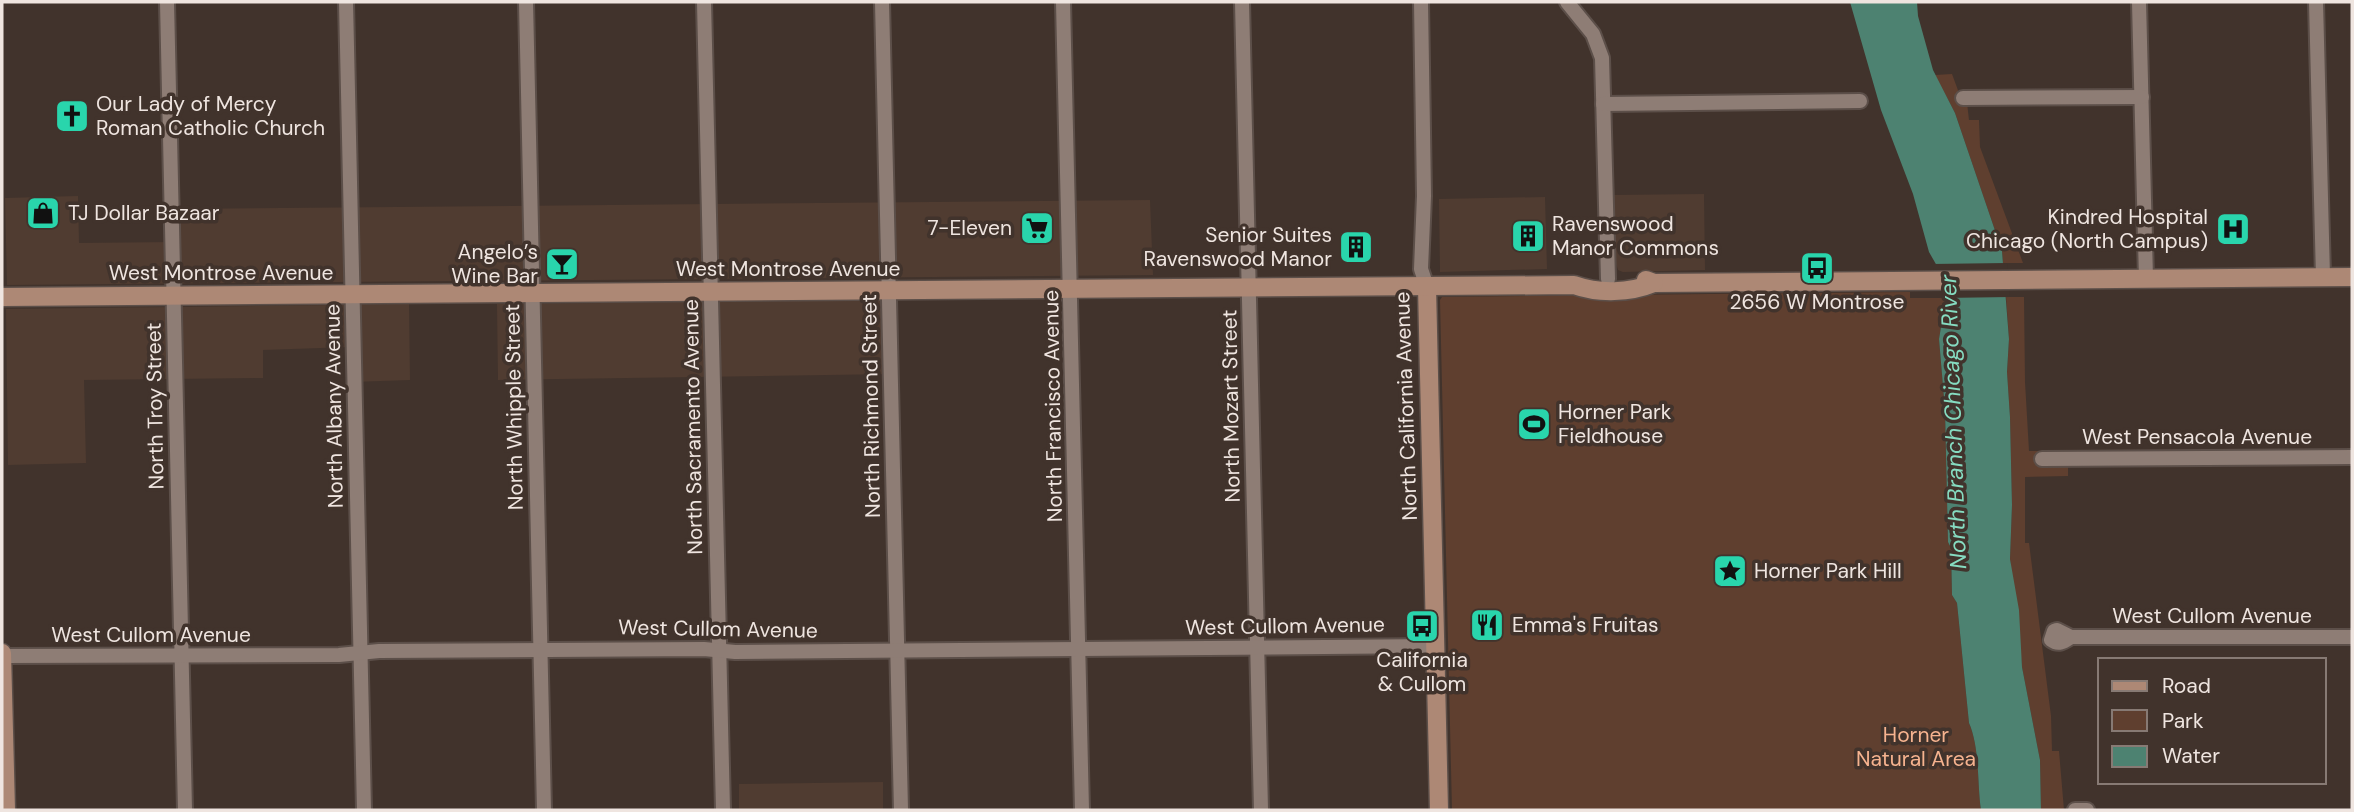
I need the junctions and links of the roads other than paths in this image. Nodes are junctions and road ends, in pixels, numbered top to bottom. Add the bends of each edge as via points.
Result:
1 (167, 2) edge
2 (346, 2) edge
3 (526, 2) edge
4 (704, 2) edge
5 (882, 2) edge
6 (1063, 2) edge
7 (1242, 2) edge
8 (1421, 2) edge
9 (1567, 2) edge
10 (2140, 2) edge
11 (2316, 2) edge
12 (2142, 97) junction
13 (1963, 98) dead end
14 (1860, 101) dead end
15 (1603, 104) junction
16 (1604, 275) junction
17 (2352, 277) edge
18 (2323, 278) junction
19 (2146, 279) junction
20 (1654, 283) junction
21 (1574, 285) junction
22 (1427, 287) junction
23 (1249, 288) junction
24 (1071, 289) junction
25 (889, 291) junction
26 (710, 292) junction
27 (532, 293) junction
28 (352, 295) junction
29 (174, 296) junction
30 (2, 297) edge
31 (2352, 457) edge
32 (2042, 458) dead end
33 (2071, 637) dead end
34 (2352, 637) edge
35 (1435, 646) junction
36 (1258, 648) junction
37 (1079, 649) junction
38 (540, 650) junction
39 (719, 650) junction
40 (897, 651) junction
41 (360, 652) junction
42 (2, 655) edge
43 (181, 655) junction
44 (6, 810) edge
45 (185, 810) edge
46 (364, 810) edge
47 (544, 810) edge
48 (723, 810) edge
49 (901, 810) edge
50 (1082, 810) edge
51 (1261, 810) edge
52 (1438, 810) edge
53 (2075, 810) edge
54 (2087, 810) edge

1 - 29 street, North Troy Street
2 - 28 street, North Albany Avenue
3 - 27 street, North Whipple Street
4 - 26 street, North Sacramento Avenue
5 - 25 street, North Richmond Street
6 - 24 street, North Francisco Avenue
7 - 23 street, North Mozart Street
8 - 22 street, North California Avenue via 1421,269
9 - 15 street via 1593,34 1602,58
10 - 12 street
11 - 18 street
12 - 13 street
12 - 19 street
14 - 15 street
15 - 16 street
16 - 20 main road, West Montrose Avenue
16 - 21 main road, West Montrose Avenue
17 - 18 main road, West Montrose Avenue
18 - 19 main road, West Montrose Avenue
19 - 20 main road, West Montrose Avenue
20 - 21 main road, West Montrose Avenue via 1638,290 1588,290
21 - 22 main road, West Montrose Avenue
22 - 23 main road, West Montrose Avenue
22 - 35 main road, North California Avenue
23 - 24 main road, West Montrose Avenue
23 - 36 street, North Mozart Street
24 - 25 main road, West Montrose Avenue
24 - 37 street, North Francisco Avenue
25 - 26 main road, West Montrose Avenue
25 - 40 street, North Richmond Street
26 - 27 main road, West Montrose Avenue
26 - 39 street, North Sacramento Avenue
27 - 28 main road, West Montrose Avenue
27 - 38 street, North Whipple Street
28 - 29 main road, West Montrose Avenue
28 - 41 street, North Albany Avenue
29 - 30 main road, West Montrose Avenue
29 - 43 street, North Troy Street
31 - 32 street, West Pensacola Avenue
33 - 34 street, West Cullom Avenue
35 - 36 street, West Cullom Avenue
35 - 52 main road, North California Avenue
36 - 37 street, West Cullom Avenue
36 - 51 street, North Mozart Street
37 - 40 street, West Cullom Avenue
37 - 50 street, North Francisco Avenue
38 - 39 street, West Cullom Avenue
38 - 41 street, West Cullom Avenue
38 - 47 street, North Whipple Street
39 - 40 street, West Cullom Avenue
39 - 48 street, North Sacramento Avenue
40 - 49 street, North Richmond Street
41 - 43 street, West Cullom Avenue
41 - 46 street, North Albany Avenue
42 - 43 street, West Cullom Avenue
42 - 44 main road
43 - 45 street, North Troy Street
53 - 54 street

